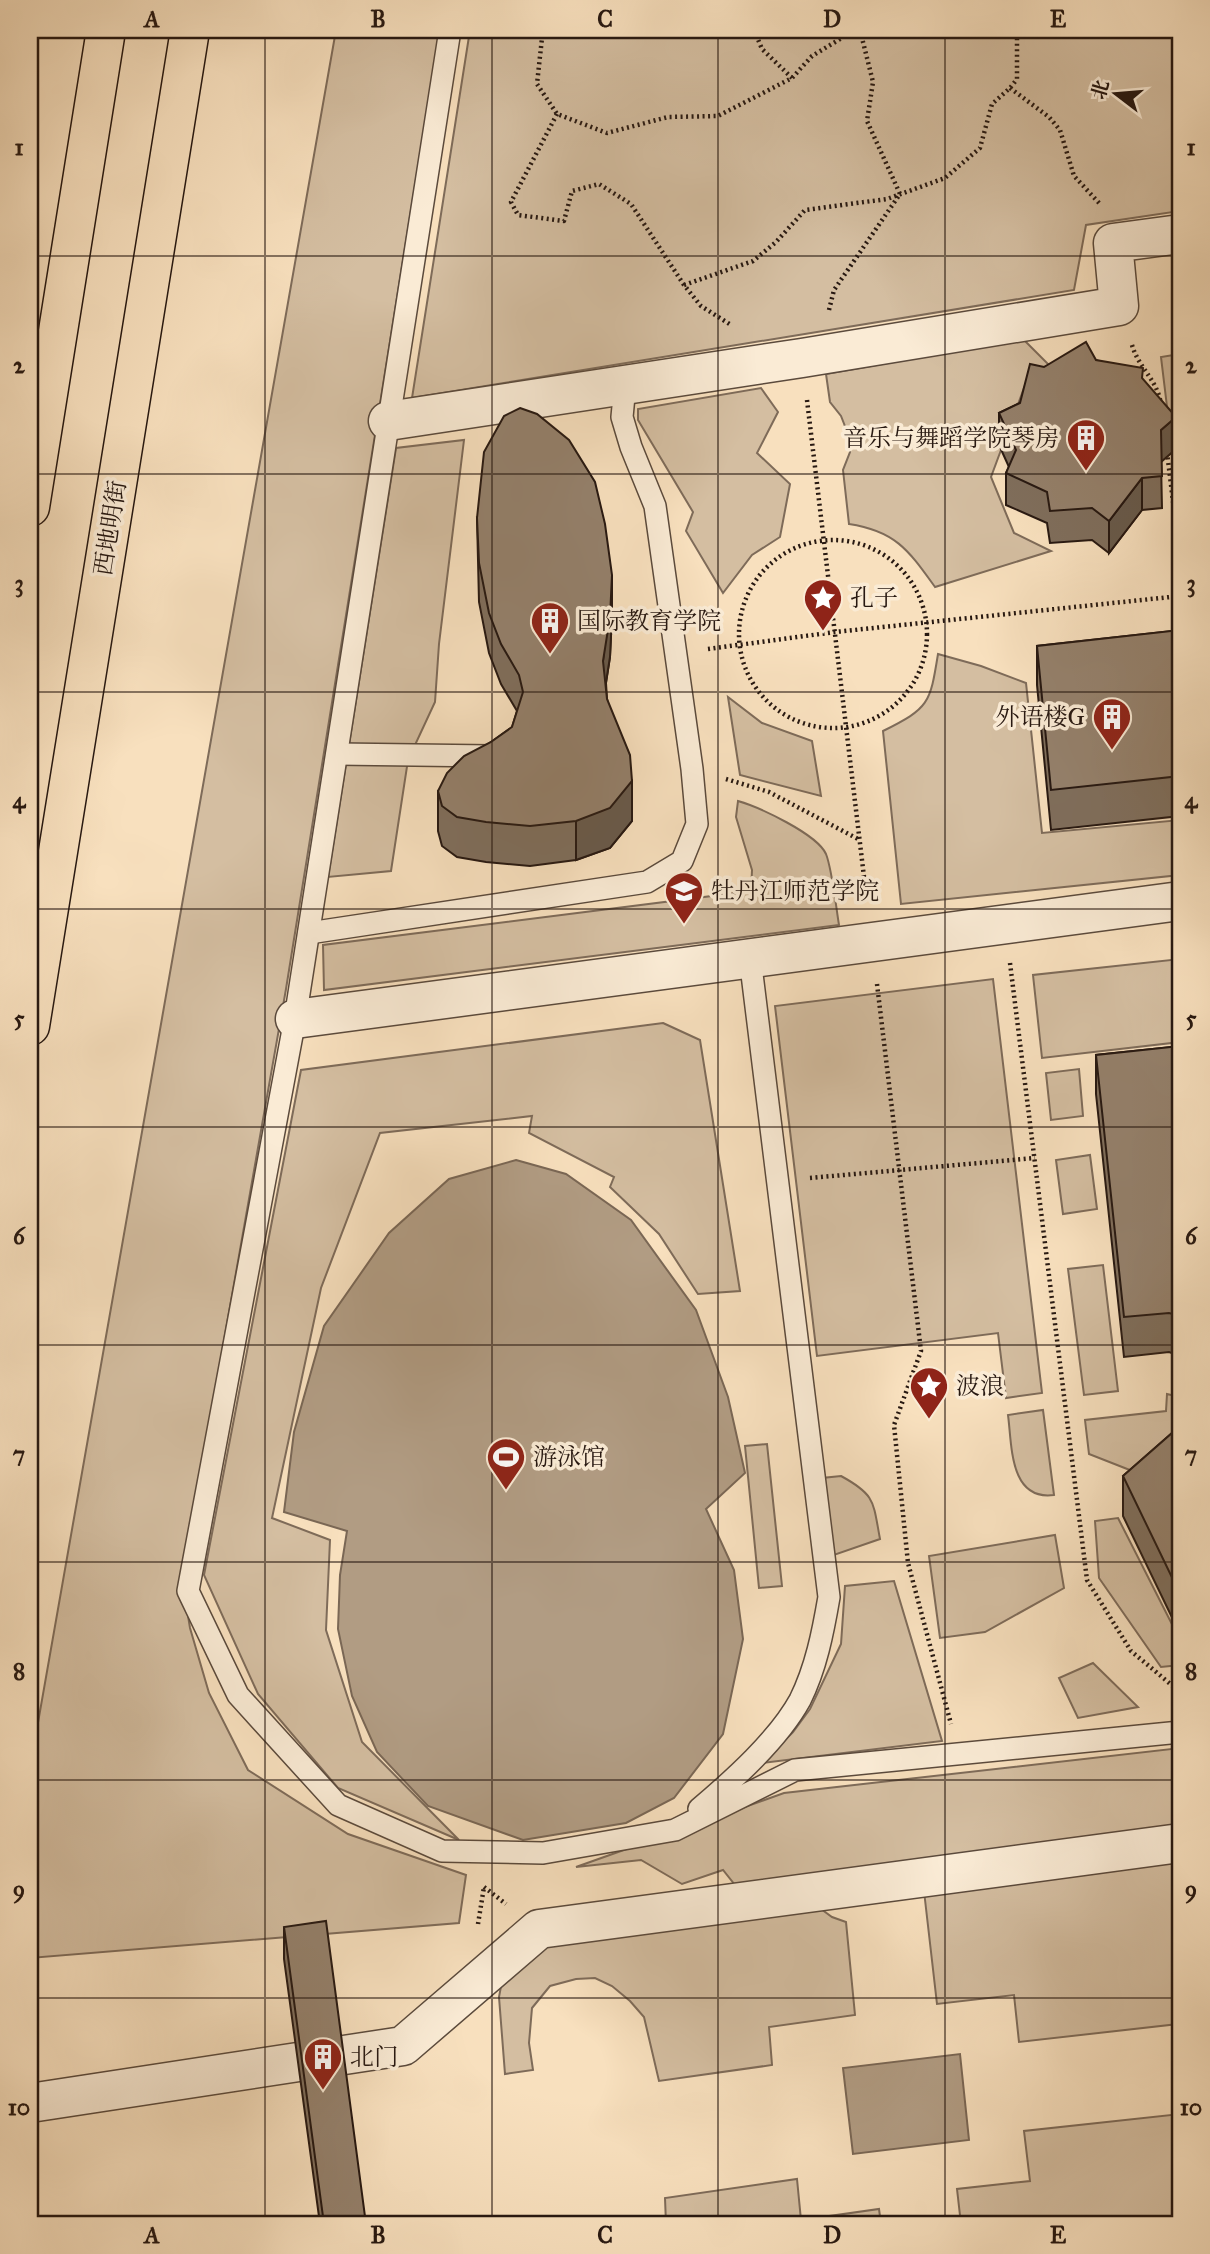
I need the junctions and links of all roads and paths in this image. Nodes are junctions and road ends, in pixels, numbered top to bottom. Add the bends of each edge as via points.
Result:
1 (106, 30) edge
2 (190, 30) edge
3 (450, 30) edge
4 (545, 30) edge
5 (754, 30) edge
6 (855, 30) edge
7 (860, 30) edge
8 (1017, 30) edge
9 (792, 78) junction
10 (1010, 88) junction
11 (557, 114) junction
12 (900, 194) junction
13 (1180, 234) edge
14 (1113, 243) junction
15 (684, 285) junction
16 (1119, 306) junction
17 (810, 356) junction
18 (757, 365) junction
19 (639, 383) junction
20 (1162, 415) edge
21 (388, 421) junction
22 (1166, 441) edge
23 (30, 507) edge
24 (824, 540) junction
25 (1180, 559) edge
26 (1180, 596) edge
27 (926, 622) junction
28 (835, 632) junction
29 (739, 646) junction
30 (676, 653) junction
31 (846, 728) junction
32 (337, 754) junction
33 (515, 756) edge
34 (692, 769) junction
35 (860, 840) junction
36 (862, 862) dead end
37 (1180, 901) edge
38 (1005, 924) junction
39 (309, 933) junction
40 (872, 942) junction
41 (750, 958) junction
42 (295, 1019) junction
43 (30, 1026) edge
44 (1035, 1158) junction
45 (900, 1170) junction
46 (778, 1182) junction
47 (1180, 1692) edge
48 (1180, 1732) edge
49 (960, 1755) junction
50 (675, 1830) junction
51 (1180, 1843) edge
52 (30, 2103) edge

1 - 23 highway
2 - 43 highway, 西地明街
3 - 21 lane
4 - 11 path via 537,84
5 - 9 path via 762,49
6 - 9 path via 812,56
7 - 12 path via 873,82 867,121
8 - 10 path via 1017,79
9 - 11 path via 718,116 668,117 607,133
10 - 12 path via 992,104 981,148 946,178
10 - 14 path via 1060,130 1074,176 1103,208
11 - 15 path via 511,202 518,215 564,221 572,191 599,184 631,204
12 - 15 path via 805,210 752,261
12 - 17 path via 834,290
13 - 14 street
14 - 16 street
15 - 18 path via 701,306 746,334
16 - 17 street
16 - 20 path via 1137,361 1159,389
17 - 18 street
17 - 24 path
18 - 19 street
19 - 21 street
19 - 30 lane via 624,396 622,416 655,506
21 - 32 lane
22 - 25 path
24 - 27 path via 856,542 886,555 909,578 924,607
24 - 28 path
24 - 29 path via 795,548 769,563 751,587 740,615
26 - 27 path
27 - 28 path
27 - 31 path via 928,639 920,671 903,698 877,718
28 - 29 path
28 - 31 path
29 - 30 path
29 - 31 path via 747,675 764,699 788,718 817,728
30 - 34 lane
31 - 35 path
32 - 33 lane
32 - 39 lane
34 - 35 path via 769,792
34 - 39 lane via 697,824 682,861 647,882
35 - 36 path
37 - 38 street
38 - 40 street
38 - 44 path
39 - 42 lane
40 - 41 street
40 - 45 path
41 - 42 street
41 - 46 lane
42 - 50 lane via 188,1591 238,1695 338,1805 442,1851 543,1853
44 - 45 path
44 - 47 path via 1087,1580 1131,1651
45 - 46 path
45 - 49 path via 921,1351 894,1425 908,1563
46 - 50 lane via 829,1597 821,1643 800,1700 762,1751
48 - 49 lane
49 - 50 lane via 794,1770
51 - 52 street via 539,1929 403,2046

